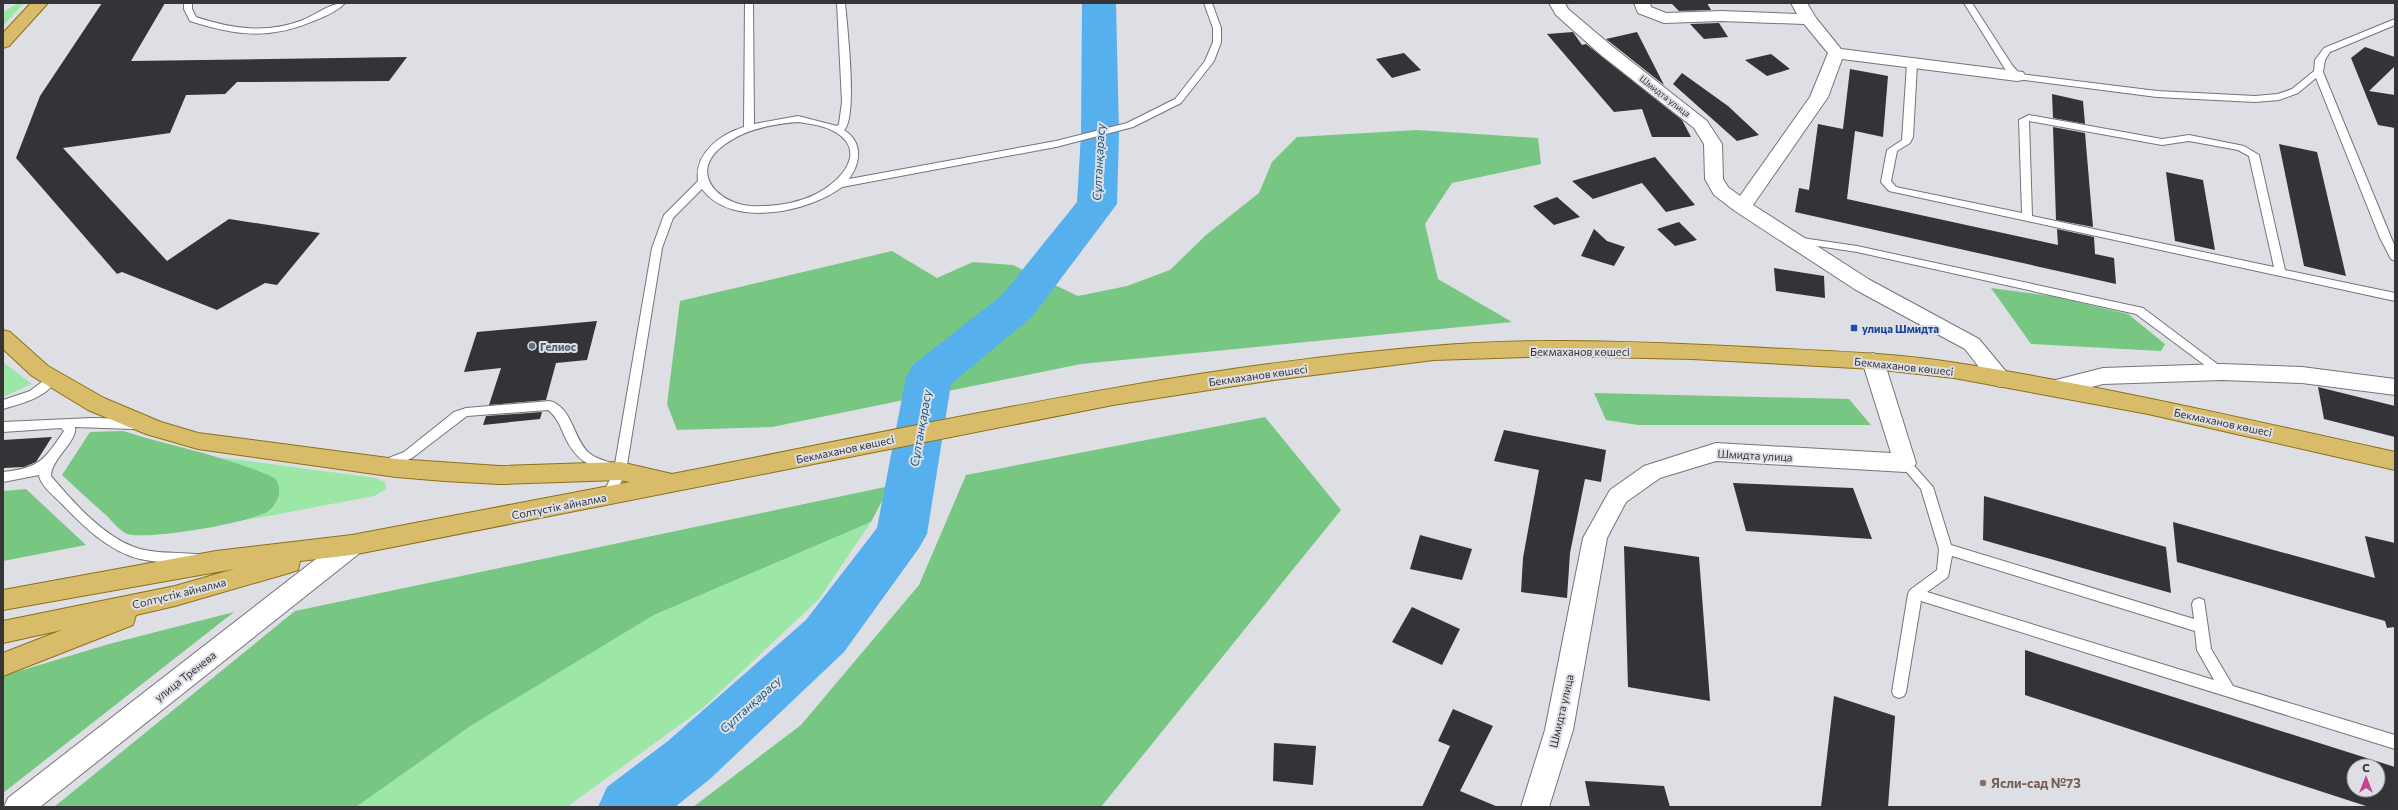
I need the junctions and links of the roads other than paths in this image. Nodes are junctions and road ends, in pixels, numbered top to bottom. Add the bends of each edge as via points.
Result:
1 (40, 3) edge
2 (188, 3) edge
3 (341, 3) edge
4 (749, 3) edge
5 (841, 3) edge
6 (1208, 3) edge
7 (1557, 3) edge
8 (1642, 3) edge
9 (1799, 3) edge
10 (1968, 3) edge
11 (1809, 20) junction
12 (2395, 22) edge
13 (3, 43) edge
14 (1836, 53) junction
15 (1912, 64) junction
16 (2318, 72) junction
17 (2017, 76) junction
18 (749, 128) junction
19 (838, 130) junction
20 (703, 182) junction
21 (839, 184) junction
22 (1742, 207) junction
23 (2027, 218) junction
24 (1791, 239) junction
25 (2395, 257) edge
26 (2280, 272) junction
27 (2395, 297) edge
28 (3, 337) edge
29 (1873, 361) junction
30 (2222, 372) junction
31 (47, 375) junction
32 (2000, 379) junction
33 (2395, 387) edge
34 (2056, 388) junction
35 (3, 405) edge
36 (60, 424) junction
37 (3, 427) edge
38 (154, 428) junction
39 (50, 461) junction
40 (2395, 462) edge
41 (1905, 463) junction
42 (370, 465) junction
43 (766, 466) joint
44 (620, 471) junction
45 (3, 477) edge
46 (675, 483) junction
47 (608, 496) junction
48 (352, 545) junction
49 (1946, 549) junction
50 (216, 561) junction
51 (1915, 594) junction
52 (175, 596) junction
53 (3, 600) edge
54 (2199, 604) dead end
55 (2202, 627) junction
56 (3, 632) edge
57 (3, 665) edge
58 (2228, 691) junction
59 (1899, 692) dead end
60 (2395, 742) edge
61 (18, 807) edge
62 (1535, 807) edge

1 - 13 main road
2 - 3 lane via 193,19 205,24 266,32 320,15
4 - 18 lane
5 - 19 lane via 847,102 844,125
6 - 21 lane via 1217,28 1217,42 1209,61 1178,101 1130,125 1056,144
7 - 22 street, Шмидта улица via 1562,12 1607,51 1701,125 1713,144 1714,179 1721,191
8 - 11 street via 1644,10 1664,18 1721,16
9 - 11 street
10 - 17 lane via 2008,67
11 - 14 street
12 - 16 lane via 2327,50 2320,60
14 - 15 street
14 - 22 street via 1819,97
15 - 17 street
15 - 23 lane via 1908,137 1907,141 1892,150 1886,182 1888,186
16 - 17 lane via 2295,91 2279,97 2255,99 2157,94
16 - 25 lane
18 - 19 lane via 776,121 798,120 820,123
18 - 20 lane via 728,138 712,152 705,161
19 - 21 lane via 850,141 855,154 851,169
20 - 21 lane via 717,198 729,204 760,210 778,209 812,200
20 - 44 lane via 668,217 657,248
22 - 24 street
23 - 26 lane
23 - 26 lane via 2024,120 2029,118 2162,142 2189,138 2241,148 2254,155
24 - 30 lane via 1856,249 2139,311
24 - 32 street via 1863,285 1972,344
26 - 27 lane
28 - 31 main road
29 - 32 main road, Бекмаханов көшесі via 1954,370
29 - 41 street
29 - 43 main road, Бекмаханов көшесі via 1556,349 1434,353 1274,372 1113,397
30 - 33 street via 2302,374
30 - 34 street via 2103,376
31 - 35 lane via 49,382 40,391
31 - 38 main road via 96,404
32 - 34 main road, Бекмаханов көшесі
34 - 40 main road, Бекмаханов көшесі via 2148,406
36 - 37 lane
36 - 38 lane via 111,422
36 - 39 lane via 69,425 71,428
38 - 42 main road via 198,441
39 - 45 lane via 34,473
39 - 50 lane via 45,477 113,543 131,551 157,556
41 - 49 lane via 1927,488
41 - 62 street, Шмидта улица via 1716,452 1652,472 1618,496 1595,538 1558,730
42 - 44 main road via 499,474
42 - 44 lane via 392,463 401,459 458,415 550,405 560,414 576,448 584,456
43 - 46 main road, Солтүстік айналма
44 - 46 main road
44 - 47 lane
46 - 47 main road, Солтүстік айналма
47 - 48 main road, Солтүстік айналма
48 - 50 main road, Солтүстік айналма
48 - 52 main road, Солтүстік айналма
48 - 61 street, улица Тренева
49 - 51 lane via 1943,572
49 - 55 lane
50 - 53 main road, Солтүстік айналма
51 - 58 lane
51 - 59 lane
52 - 56 main road, Солтүстік айналма
52 - 57 main road
54 - 55 lane
55 - 58 lane via 2204,650
58 - 60 lane

